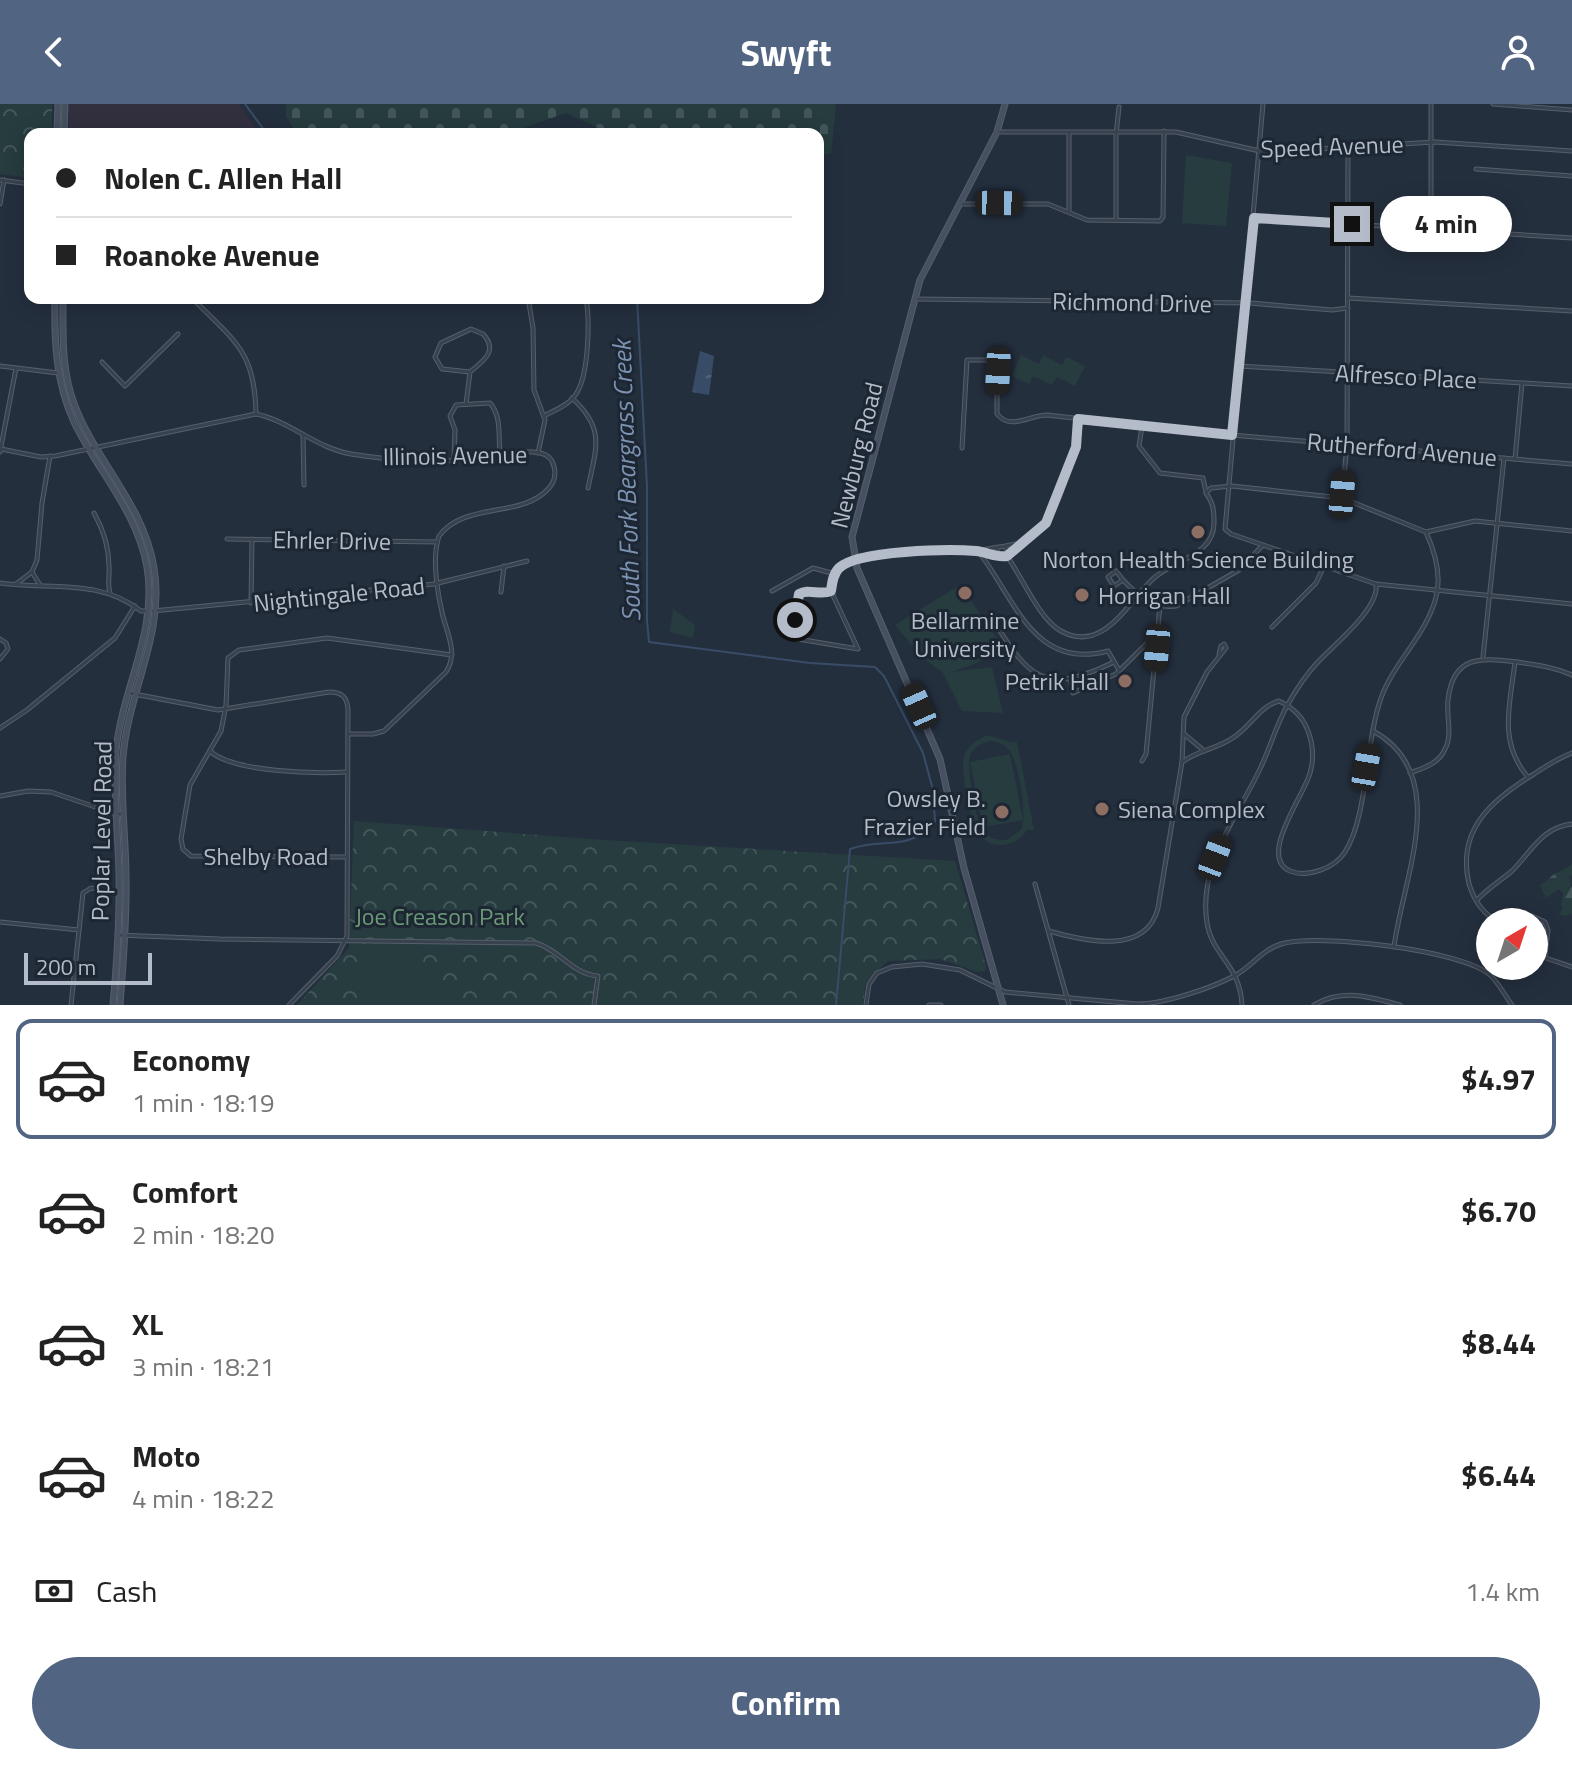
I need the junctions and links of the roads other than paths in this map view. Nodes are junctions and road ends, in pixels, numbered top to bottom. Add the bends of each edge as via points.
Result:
1 (58, 104) edge
2 (65, 104) edge
3 (1005, 104) edge
4 (1263, 104) edge
5 (1431, 104) edge
6 (1493, 104) edge
7 (1119, 107) dead end
8 (1572, 110) edge
9 (57, 128) edge
10 (64, 128) edge
11 (1164, 131) junction
12 (997, 132) junction
13 (1069, 132) junction
14 (1116, 132) junction
15 (1431, 143) junction
16 (1348, 148) junction
17 (1260, 151) junction
18 (1572, 151) edge
19 (1476, 169) dead end
20 (1572, 176) edge
21 (2, 180) edge
22 (24, 183) edge
23 (0, 204) edge
24 (959, 204) junction
25 (1069, 212) junction
26 (1254, 218) junction
27 (1116, 221) junction
28 (1348, 224) junction
29 (1431, 230) junction
30 (1572, 238) edge
31 (1348, 298) junction
32 (915, 299) junction
33 (1246, 303) junction
34 (55, 304) edge
35 (63, 304) edge
36 (198, 304) edge
37 (529, 304) edge
38 (586, 304) edge
39 (1348, 308) junction
40 (1572, 311) edge
41 (178, 334) dead end
42 (102, 362) dead end
43 (0, 366) edge
44 (1239, 366) junction
45 (16, 368) junction
46 (470, 372) junction
47 (58, 373) junction
48 (1348, 373) junction
49 (1522, 383) junction
50 (1572, 386) edge
51 (572, 398) junction
52 (466, 404) junction
53 (256, 414) junction
54 (544, 416) junction
55 (1078, 419) junction
56 (1142, 426) junction
57 (303, 435) junction
58 (1232, 435) junction
59 (1347, 445) junction
60 (962, 448) dead end
61 (89, 449) junction
62 (98, 449) junction
63 (0, 450) edge
64 (500, 453) junction
65 (538, 453) junction
66 (50, 456) junction
67 (1504, 458) junction
68 (454, 459) junction
69 (1515, 459) junction
70 (1572, 464) edge
71 (304, 485) dead end
72 (1227, 487) junction
73 (588, 488) dead end
74 (1206, 493) junction
75 (1342, 498) junction
76 (94, 513) dead end
77 (1498, 523) junction
78 (1572, 531) edge
79 (1426, 532) junction
80 (227, 539) dead end
81 (252, 539) junction
82 (437, 542) junction
83 (1021, 543) junction
84 (1263, 545) junction
85 (1002, 547) junction
86 (978, 551) junction
87 (999, 556) junction
88 (1007, 556) junction
89 (527, 561) dead end
90 (855, 561) junction
91 (504, 566) junction
92 (1324, 566) junction
93 (32, 572) junction
94 (835, 574) junction
95 (1123, 580) dead end
96 (438, 582) junction
97 (0, 583) edge
98 (16, 584) junction
99 (107, 584) junction
100 (1376, 584) junction
101 (40, 585) junction
102 (99, 590) junction
103 (772, 591) dead end
104 (831, 591) junction
105 (1437, 591) junction
106 (501, 592) dead end
107 (110, 593) junction
108 (1491, 595) junction
109 (1138, 596) junction
110 (251, 603) junction
111 (1572, 604) edge
112 (1160, 605) junction
113 (135, 606) junction
114 (152, 611) junction
115 (991, 617) dead end
116 (1272, 627) dead end
117 (1158, 632) junction
118 (0, 639) edge
119 (1219, 654) dead end
120 (452, 655) junction
121 (1483, 658) junction
122 (0, 659) edge
123 (1114, 662) junction
124 (1515, 662) junction
125 (1119, 670) junction
126 (1572, 675) edge
127 (1070, 679) junction
128 (132, 694) junction
129 (1287, 705) junction
130 (224, 710) junction
131 (0, 728) edge
132 (1373, 731) junction
133 (348, 734) junction
134 (1184, 734) junction
135 (1203, 749) junction
136 (211, 752) junction
137 (1572, 753) edge
138 (1142, 761) dead end
139 (1182, 762) junction
140 (347, 772) junction
141 (1410, 773) junction
142 (1528, 777) junction
143 (0, 796) edge
144 (120, 814) junction
145 (1572, 824) edge
146 (346, 857) junction
147 (1035, 884) dead end
148 (119, 892) junction
149 (1477, 900) junction
150 (1482, 908) edge
151 (0, 922) edge
152 (79, 930) junction
153 (1049, 931) junction
154 (121, 935) junction
155 (346, 939) junction
156 (1394, 947) junction
157 (1548, 957) edge
158 (1572, 967) edge
159 (1476, 970) edge
160 (1236, 975) junction
161 (1494, 980) edge
162 (998, 989) junction
163 (1068, 999) junction
164 (71, 1005) edge
165 (113, 1005) edge
166 (120, 1005) edge
167 (289, 1005) edge
168 (594, 1005) edge
169 (866, 1005) edge
170 (929, 1005) edge
171 (941, 1005) edge
172 (1003, 1005) edge
173 (1069, 1005) edge
174 (1242, 1005) edge
175 (1314, 1005) edge
176 (1400, 1005) edge
177 (1512, 1005) edge

1 - 9 main road
2 - 10 main road
3 - 12 main road, Newburg Road
4 - 17 street
5 - 15 street
6 - 8 street
7 - 14 street
11 - 14 street, Speed Avenue
11 - 17 street, Speed Avenue
11 - 27 street via 1162,220
12 - 13 street, Speed Avenue
12 - 24 main road, Newburg Road
13 - 14 street, Speed Avenue
13 - 25 street
14 - 27 street
15 - 16 street, Speed Avenue
15 - 18 street, Speed Avenue
15 - 29 street
16 - 17 street, Speed Avenue
16 - 28 street
17 - 26 street
19 - 20 street
21 - 22 street
21 - 23 street
24 - 25 street via 1048,204
24 - 32 main road, Newburg Road
25 - 27 street via 1087,220
26 - 28 street
26 - 33 street
28 - 29 street
28 - 31 street
29 - 30 street
31 - 39 street
31 - 40 street
32 - 33 street, Richmond Drive
32 - 90 main road, Newburg Road via 853,532
33 - 39 street, Richmond Drive
33 - 44 street
34 - 47 main road, Poplar Level Road
35 - 62 main road, Poplar Level Road via 69,389
36 - 53 street via 247,358 255,380
37 - 54 street via 534,390
38 - 51 street via 582,378
39 - 48 street
41 - 42 street via 125,386
43 - 45 street
44 - 48 street, Alfresco Place
44 - 58 street
45 - 47 street
45 - 63 street
46 - 46 street via 490,348 487,338 471,329 441,343 435,357 442,369
46 - 52 street
47 - 61 main road, Poplar Level Road
48 - 49 street, Alfresco Place
48 - 59 street
49 - 50 street, Alfresco Place
49 - 69 street
51 - 54 street
51 - 73 street via 587,412 597,436
52 - 64 street via 490,403 494,408
52 - 68 street via 456,405 450,416
53 - 57 street, Illinois Avenue
53 - 62 street
54 - 65 street
55 - 56 street, Rutherford Avenue
55 - 60 street, Rutherford Avenue via 1040,415 1016,423 1002,420 996,408 997,363 969,359
55 - 83 street via 1076,447 1053,509 1037,533
56 - 58 street, Rutherford Avenue
56 - 74 street via 1139,446 1160,473 1203,478
57 - 68 street, Illinois Avenue via 353,454
57 - 71 street
58 - 59 street, Rutherford Avenue
58 - 72 street
59 - 67 street, Rutherford Avenue
59 - 75 street
61 - 62 street
61 - 66 street
61 - 114 main road, Poplar Level Road via 140,539
62 - 114 main road, Poplar Level Road via 146,535 156,578
63 - 66 street
64 - 65 street, Illinois Avenue
64 - 68 street, Illinois Avenue
65 - 82 street, Illinois Avenue via 550,458 554,467 546,491 453,525
66 - 93 street via 40,549
67 - 69 street, Rutherford Avenue
67 - 77 street
69 - 70 street, Rutherford Avenue
72 - 74 street
72 - 75 street
72 - 84 street via 1225,530
74 - 109 street via 1214,507 1210,539 1160,573
75 - 79 street
76 - 99 street via 107,548
77 - 78 street
77 - 79 street via 1475,521
77 - 108 street
79 - 105 street via 1436,560
80 - 81 street, Ehrler Drive
81 - 82 street, Ehrler Drive
81 - 110 street
82 - 96 street
83 - 85 street
83 - 88 street
84 - 92 street
84 - 112 street via 1239,570 1180,604
85 - 86 street
85 - 87 street
85 - 88 street
86 - 87 street
86 - 90 street via 913,551
86 - 123 street via 1041,640 1074,656 1108,651
87 - 88 street
88 - 109 street via 1044,615 1067,634 1081,637 1109,628
89 - 91 street, Nightingale Road
90 - 94 street
90 - 162 main road, Newburg Road via 938,750
91 - 96 street, Nightingale Road
91 - 106 street
92 - 100 street
92 - 116 street via 1311,588
93 - 98 street
93 - 101 street
94 - 103 street via 813,568
94 - 104 street
95 - 109 street
96 - 110 street, Nightingale Road
96 - 120 street
97 - 98 street
98 - 101 street
99 - 102 street
99 - 107 street
100 - 105 street
100 - 129 street via 1362,616
101 - 102 street
102 - 107 street
104 - 104 street via 844,620 858,649 792,638 799,594
105 - 108 street
105 - 132 street via 1386,686
107 - 113 street
108 - 111 street
108 - 121 street
109 - 112 street
110 - 114 street, Nightingale Road
112 - 117 street
113 - 114 street
113 - 131 street via 115,638
114 - 128 main road, Poplar Level Road
115 - 127 street via 1027,668 1042,676
117 - 125 street
117 - 138 street
118 - 122 street via 8,649
119 - 134 street via 1187,708
120 - 130 street via 327,638 239,650 227,661
120 - 133 street via 446,672 384,731
121 - 124 street
121 - 141 street via 1466,664 1454,678 1447,701 1449,740 1442,755
123 - 125 street
123 - 127 street
124 - 126 street via 1551,666
124 - 142 street via 1508,739
125 - 127 street via 1073,693
128 - 130 street
128 - 144 main road, Poplar Level Road via 117,744
129 - 132 street via 1306,726 1312,754 1306,786 1278,844 1280,861 1290,871 1326,868 1345,852 1358,815
129 - 135 street via 1269,705 1230,740
129 - 160 street via 1210,873 1208,928
130 - 133 street via 335,692 347,701
130 - 136 street
132 - 141 street via 1397,748
133 - 140 street
134 - 135 street
134 - 139 street
135 - 139 street
136 - 140 street via 227,762 280,770
136 - 146 street, Shelby Road via 190,785 181,843 186,853
137 - 142 street
139 - 153 street via 1152,924 1119,941
140 - 146 street
141 - 156 street via 1416,841
142 - 149 street via 1488,808 1473,831 1468,870
143 - 144 street via 51,792
144 - 148 main road, Poplar Level Road
144 - 154 main road, Poplar Level Road via 126,882
145 - 149 street via 1546,834
146 - 155 street
147 - 153 street
148 - 152 street via 86,890
148 - 154 main road, Poplar Level Road
149 - 150 street
151 - 152 street
152 - 164 street
153 - 163 street
154 - 155 street
154 - 165 main road, Poplar Level Road
154 - 166 main road, Poplar Level Road
155 - 167 street via 337,956
155 - 168 street via 532,942 582,973 598,976
156 - 159 street
156 - 160 street via 1316,939 1291,942 1271,948
157 - 158 street
160 - 163 street via 1157,1003
160 - 174 street
161 - 177 street
162 - 163 street
162 - 169 street via 960,970 909,964 877,973
162 - 172 main road, Newburg Road
163 - 173 street
170 - 171 street
175 - 176 street via 1346,995

